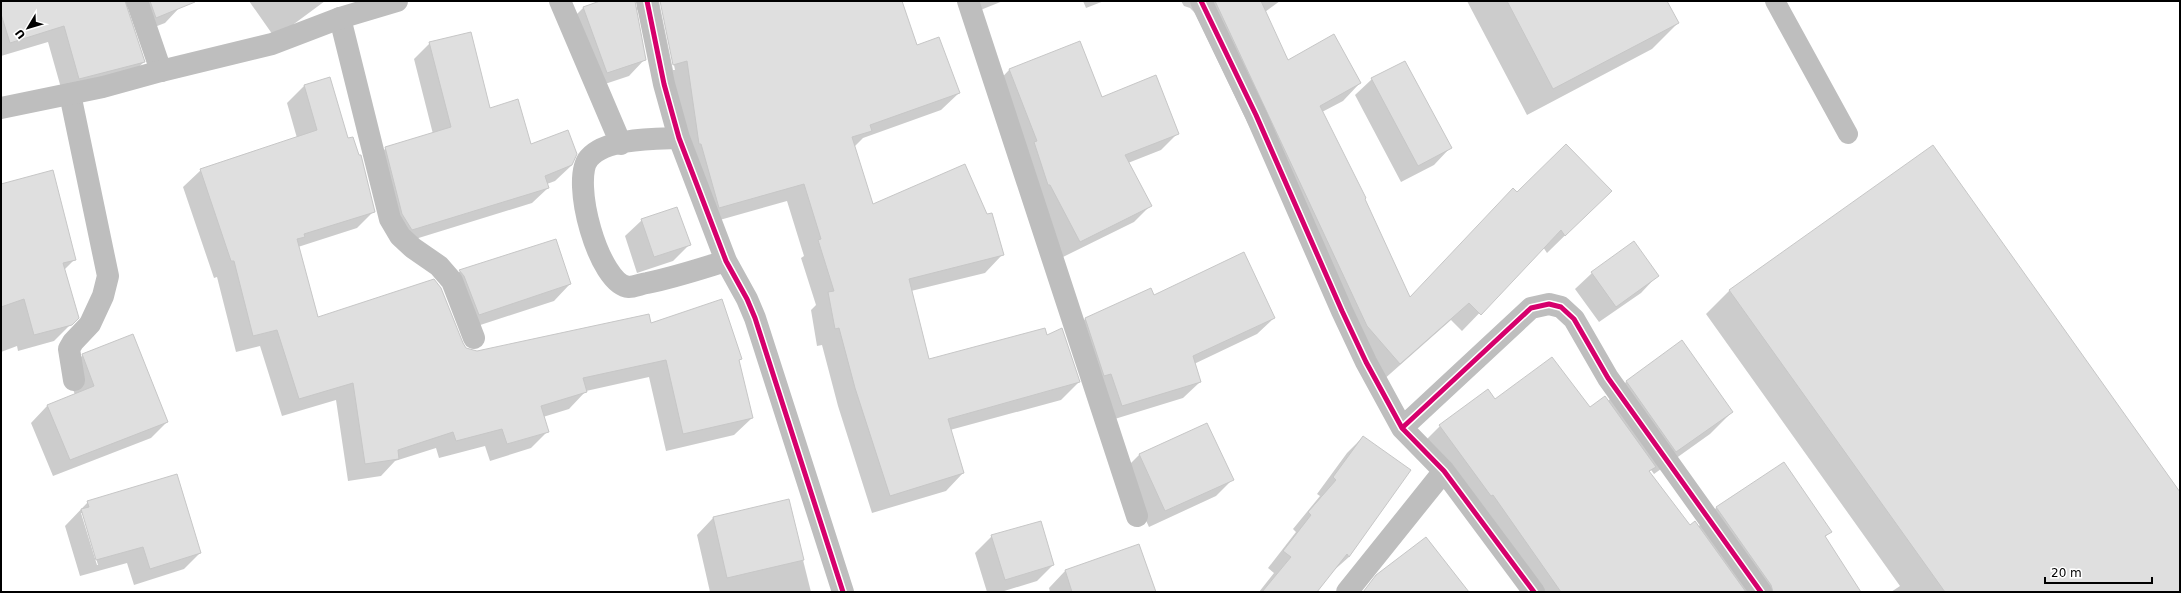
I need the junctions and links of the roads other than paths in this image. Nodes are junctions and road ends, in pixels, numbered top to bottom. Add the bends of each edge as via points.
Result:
1 (137, 1) edge
2 (397, 1) edge
3 (560, 1) edge
4 (647, 1) edge
5 (968, 1) edge
6 (1201, 1) edge
7 (1776, 1) edge
8 (340, 18) junction
9 (161, 71) junction
10 (70, 94) junction
11 (1, 108) edge
12 (1848, 134) dead end
13 (678, 138) junction
14 (621, 144) junction
15 (726, 261) junction
16 (474, 338) dead end
17 (74, 380) dead end
18 (1402, 428) junction
19 (1444, 472) junction
20 (1137, 516) dead end
21 (843, 592) edge
22 (1347, 592) edge
23 (1534, 592) edge
24 (1761, 592) edge

1 - 9 street
2 - 8 street
3 - 14 street
4 - 13 street
5 - 20 street
6 - 18 street via 1256,115 1366,362
7 - 12 lane
8 - 9 street via 272,44
8 - 16 street via 390,219 404,240 439,266 452,281
9 - 10 street
10 - 11 street
10 - 17 street via 108,276 104,296 90,324 69,349
13 - 14 street via 640,139
13 - 15 street
14 - 15 street via 603,148 595,153 588,159 584,172 584,207 596,248 612,278 629,287
15 - 21 street via 755,318
18 - 19 street
18 - 24 street via 1527,311 1549,304 1561,307 1574,319 1608,378
19 - 22 street
19 - 23 street

